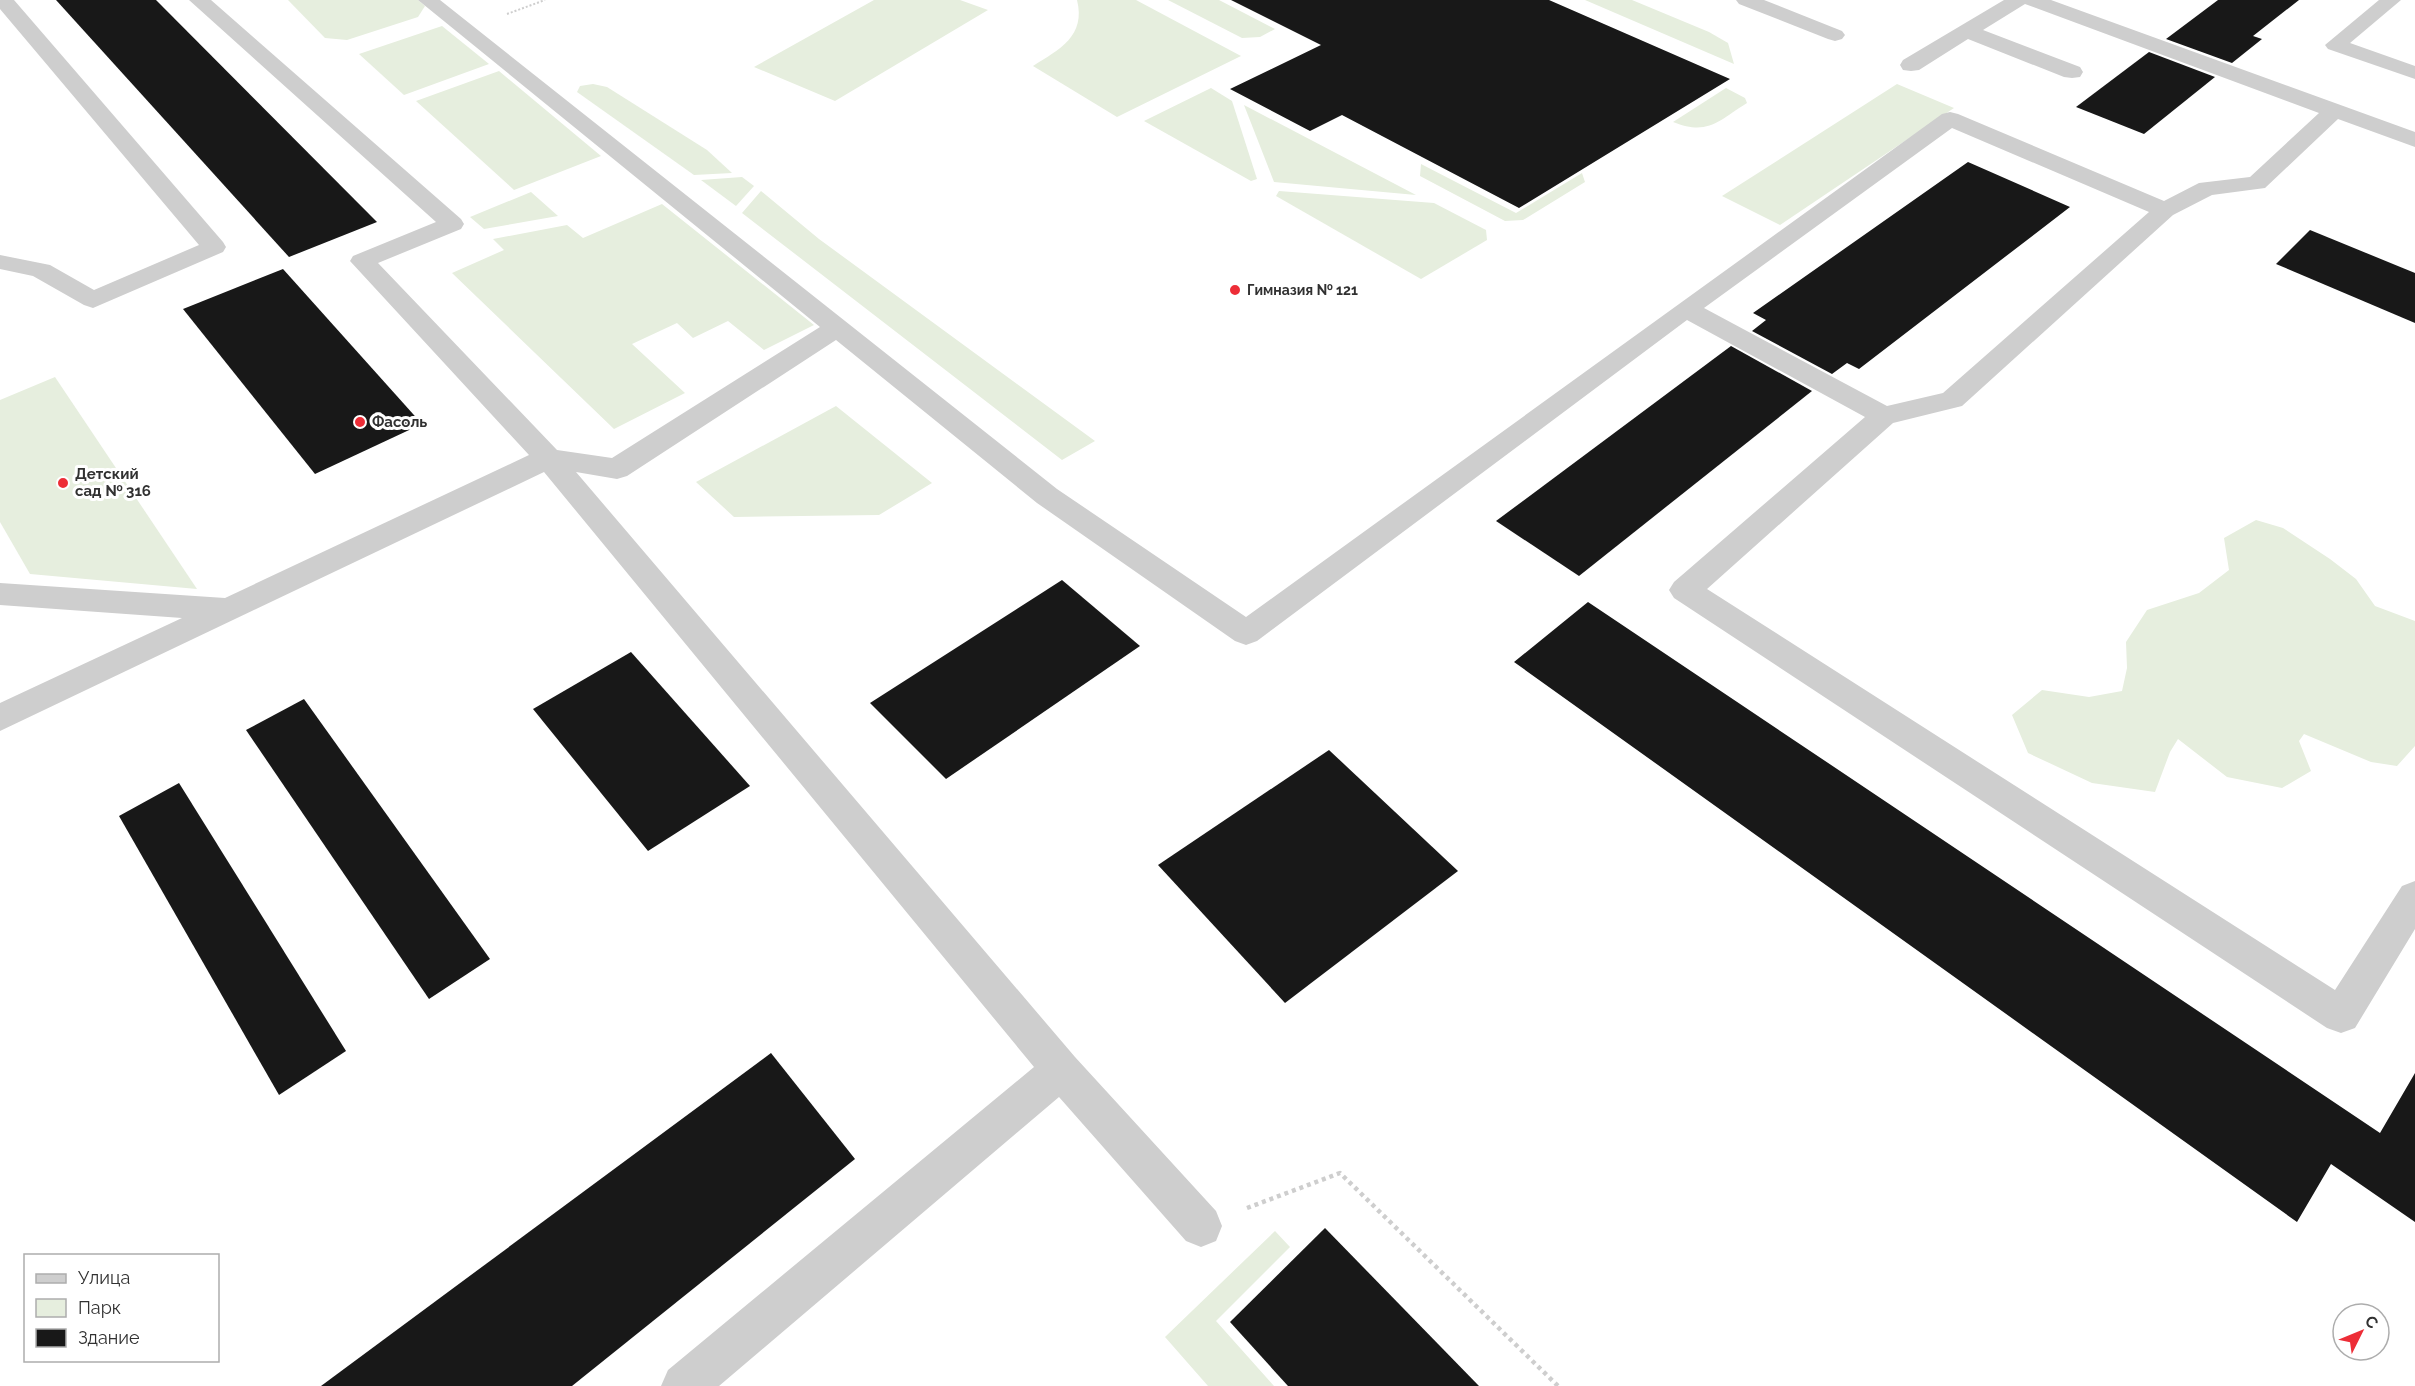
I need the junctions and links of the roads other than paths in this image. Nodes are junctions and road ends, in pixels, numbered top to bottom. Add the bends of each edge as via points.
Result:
1 (3, 0) edge
2 (199, 0) edge
3 (428, 0) edge
4 (1746, 0) edge
5 (2018, 0) edge
6 (2031, 0) edge
7 (2391, 0) edge
8 (1966, 31) junction
9 (1835, 35) dead end
10 (1911, 65) dead end
11 (2072, 72) dead end
12 (2415, 73) edge
13 (2334, 111) junction
14 (2415, 140) edge
15 (2165, 210) junction
16 (0, 262) edge
17 (1686, 309) junction
18 (837, 328) junction
19 (1884, 416) junction
20 (548, 458) junction
21 (0, 594) edge
22 (226, 609) junction
23 (0, 718) edge
24 (2415, 897) edge
25 (1061, 1070) junction
26 (1201, 1226) road end
27 (684, 1386) edge

1 - 16 lane via 214,247 93,300 41,270
2 - 20 lane via 452,224 362,261
3 - 18 lane
4 - 9 lane
5 - 8 lane
6 - 13 lane
7 - 12 lane via 2335,45
8 - 10 lane
8 - 11 lane
13 - 14 lane
13 - 15 lane via 2257,183 2207,188
15 - 17 lane via 1950,119
15 - 19 lane via 1952,400
17 - 18 lane via 1246,633 1047,496
17 - 19 lane
18 - 20 lane via 617,469
19 - 24 lane via 1685,590 2341,1015
20 - 22 lane
20 - 25 lane
21 - 22 lane
22 - 23 lane
25 - 26 lane
25 - 27 lane

